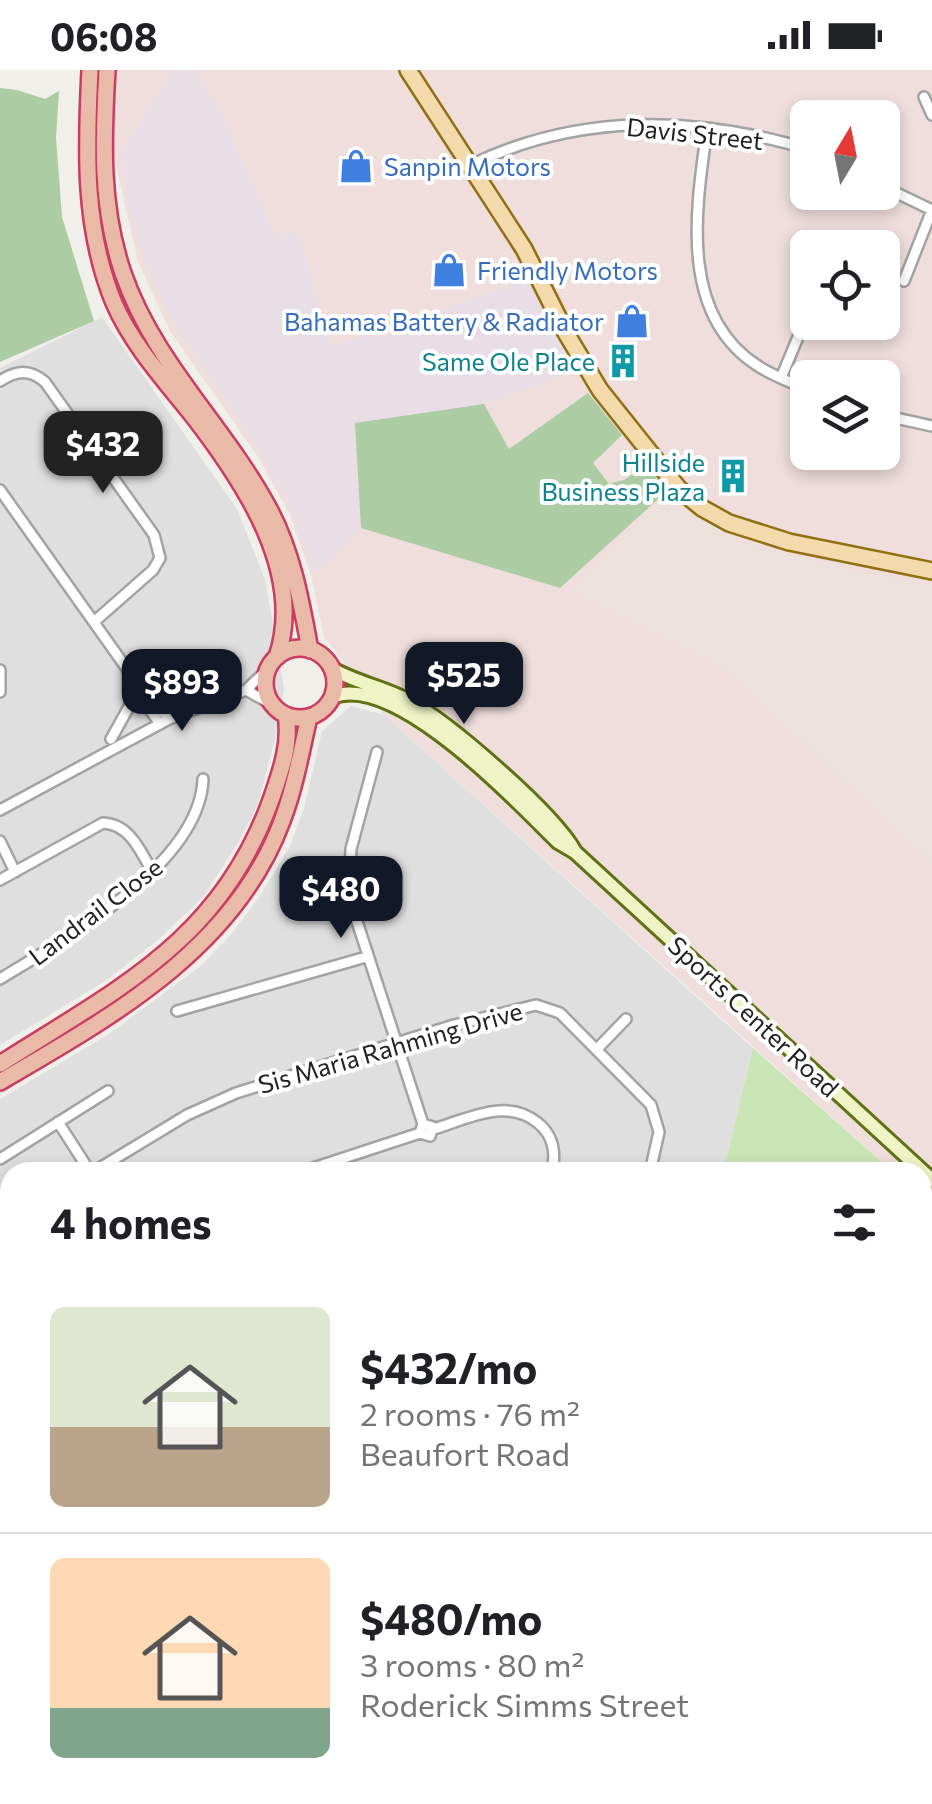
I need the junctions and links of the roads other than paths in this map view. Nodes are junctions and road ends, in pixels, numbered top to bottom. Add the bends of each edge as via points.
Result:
1 (90, 70) edge
2 (107, 70) edge
3 (408, 70) edge
4 (924, 98) dead end
5 (932, 115) edge
6 (708, 130) junction
7 (790, 146) edge
8 (469, 166) junction
9 (900, 195) edge
10 (932, 210) edge
11 (904, 281) dead end
12 (797, 340) edge
13 (781, 378) junction
14 (0, 381) edge
15 (790, 382) edge
16 (900, 419) edge
17 (932, 426) edge
18 (0, 490) edge
19 (932, 571) edge
20 (95, 622) junction
21 (310, 650) junction
22 (272, 664) junction
23 (331, 668) junction
24 (0, 670) edge
25 (141, 688) junction
26 (246, 690) junction
27 (0, 692) edge
28 (332, 697) junction
29 (280, 710) junction
30 (309, 717) junction
31 (164, 721) junction
32 (112, 738) dead end
33 (376, 752) dead end
34 (204, 779) dead end
35 (0, 810) edge
36 (0, 841) edge
37 (575, 852) junction
38 (15, 872) junction
39 (153, 872) junction
40 (0, 880) edge
41 (366, 957) junction
42 (0, 980) edge
43 (177, 1012) dead end
44 (626, 1019) dead end
45 (396, 1043) junction
46 (597, 1049) junction
47 (0, 1064) edge
48 (0, 1082) edge
49 (108, 1091) dead end
50 (58, 1122) junction
51 (426, 1129) junction
52 (0, 1159) edge
53 (86, 1162) edge
54 (106, 1162) edge
55 (330, 1162) edge
56 (553, 1162) edge
57 (652, 1162) edge
58 (912, 1162) edge

1 - 22 highway via 88,192 114,302 264,528 283,592 285,632
2 - 21 highway via 104,191 123,272 162,354 269,509 297,582
3 - 8 main road
4 - 5 street
6 - 7 street, Davis Street
6 - 8 street, Davis Street via 634,124 566,130
6 - 13 street via 696,224 708,300 737,349
8 - 19 main road via 524,249 600,390 679,489 729,523 774,538
9 - 10 street
10 - 11 street
12 - 13 street
13 - 15 street
14 - 20 street via 23,371 45,382 154,534 160,558 153,570
16 - 17 street
18 - 20 street
20 - 25 street
21 - 22 highway via 294,649
21 - 23 highway
22 - 26 street
22 - 29 highway via 266,689
23 - 28 highway
23 - 37 main road, Sports Center Road via 406,699 452,730
24 - 27 street
25 - 31 street via 146,704
25 - 32 street
26 - 29 street
26 - 31 street
28 - 30 highway
28 - 37 main road, Sports Center Road via 370,696 426,723
29 - 30 highway
29 - 47 highway via 286,745 267,810 244,860 208,911 158,962
30 - 48 highway via 279,830 226,918 180,965 122,1008
31 - 35 street
33 - 41 street via 348,866 349,897
34 - 39 street, Landrail Close via 192,818
36 - 38 street
37 - 58 main road, Sports Center Road
38 - 39 street via 110,823 131,837
38 - 40 street
39 - 42 street, Landrail Close
41 - 43 street
41 - 45 street
44 - 46 street
45 - 46 street, Sis Maria Rahming Drive via 536,1005 560,1012
45 - 51 street
45 - 54 street, Sis Maria Rahming Drive via 210,1103
46 - 57 street, Sis Maria Rahming Drive via 656,1114 660,1132
49 - 50 street
50 - 52 street
50 - 53 street
51 - 55 street
51 - 56 street via 494,1111 520,1112 550,1138

